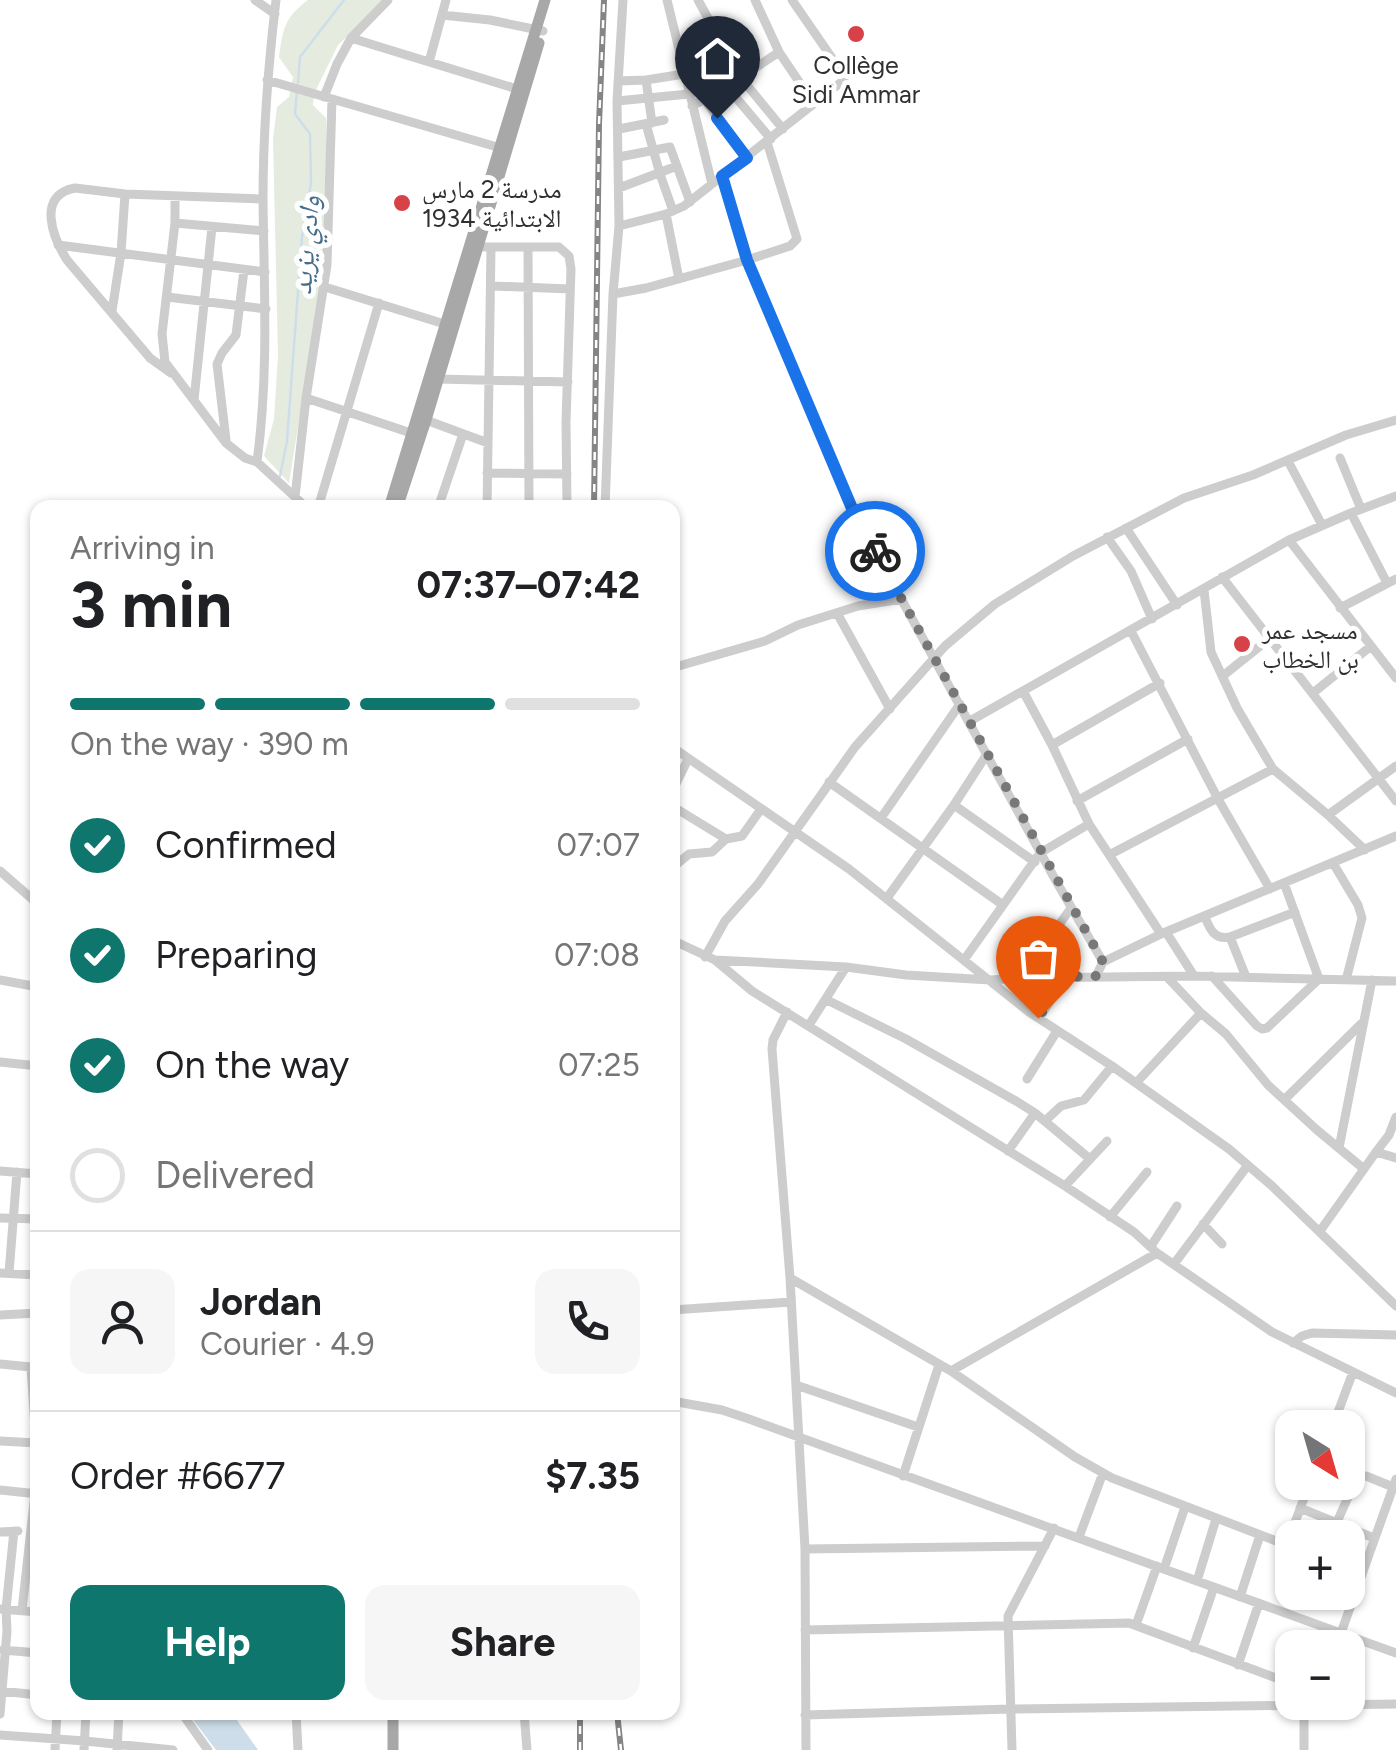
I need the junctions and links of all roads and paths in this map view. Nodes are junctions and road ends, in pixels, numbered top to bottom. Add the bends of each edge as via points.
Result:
1 (255, 0) edge
2 (276, 0) edge
3 (388, 0) edge
4 (446, 0) edge
5 (549, 0) edge
6 (623, 0) edge
7 (667, 0) edge
8 (698, 0) edge
9 (755, 0) edge
10 (792, 0) edge
11 (274, 14) junction
12 (442, 15) junction
13 (540, 30) junction
14 (695, 32) dead end
15 (351, 38) junction
16 (779, 52) junction
17 (429, 62) junction
18 (706, 64) junction
19 (684, 72) junction
20 (741, 78) junction
21 (266, 80) junction
22 (646, 80) junction
23 (618, 81) junction
24 (727, 87) junction
25 (517, 89) junction
26 (689, 94) junction
27 (715, 94) junction
28 (325, 97) junction
29 (648, 100) junction
30 (705, 100) junction
31 (618, 101) junction
32 (814, 104) junction
33 (692, 106) junction
34 (664, 120) dead end
35 (649, 123) junction
36 (618, 129) junction
37 (782, 129) junction
38 (769, 141) junction
39 (504, 149) junction
40 (653, 150) junction
41 (619, 157) junction
42 (747, 158) junction
43 (677, 166) junction
44 (660, 174) junction
45 (722, 176) junction
46 (712, 184) junction
47 (619, 188) junction
48 (125, 194) junction
49 (175, 196) junction
50 (263, 198) junction
51 (690, 202) junction
52 (669, 212) junction
53 (175, 223) junction
54 (619, 226) junction
55 (212, 227) junction
56 (264, 231) junction
57 (58, 245) junction
58 (479, 247) junction
59 (528, 247) junction
60 (121, 253) junction
61 (171, 259) junction
62 (747, 260) junction
63 (208, 264) junction
64 (244, 270) junction
65 (265, 272) junction
66 (679, 278) junction
67 (492, 286) junction
68 (324, 287) junction
69 (529, 288) junction
70 (570, 289) junction
71 (612, 294) junction
72 (167, 297) junction
73 (204, 301) junction
74 (379, 303) junction
75 (241, 306) junction
76 (266, 309) junction
77 (112, 311) junction
78 (449, 325) junction
79 (171, 372) junction
80 (438, 379) junction
81 (529, 380) junction
82 (490, 381) junction
83 (568, 382) junction
84 (306, 398) junction
85 (194, 400) junction
86 (347, 412) junction
87 (426, 420) junction
88 (1396, 420) edge
89 (464, 434) junction
90 (416, 435) junction
91 (488, 443) junction
92 (226, 444) junction
93 (1340, 458) dead end
94 (1288, 461) junction
95 (260, 465) junction
96 (487, 473) junction
97 (528, 474) junction
98 (567, 474) junction
99 (293, 496) junction
100 (1396, 496) edge
101 (297, 500) edge
102 (320, 500) edge
103 (392, 500) edge
104 (399, 500) edge
105 (441, 500) edge
106 (487, 500) edge
107 (529, 500) edge
108 (567, 500) edge
109 (606, 500) edge
110 (1356, 511) junction
111 (1322, 525) junction
112 (1126, 528) junction
113 (1108, 537) junction
114 (1289, 540) junction
115 (1222, 578) junction
116 (1392, 581) edge
117 (1204, 590) junction
118 (902, 599) junction
119 (1176, 605) junction
120 (1340, 608) junction
121 (837, 612) junction
122 (1152, 619) junction
123 (1131, 631) junction
124 (1270, 638) junction
125 (1371, 646) junction
126 (935, 658) junction
127 (680, 666) edge
128 (1394, 674) edge
129 (1224, 675) junction
130 (1160, 683) junction
131 (1023, 691) junction
132 (1313, 693) junction
133 (960, 704) junction
134 (890, 709) junction
135 (970, 721) junction
136 (1188, 740) junction
137 (1052, 745) junction
138 (680, 753) edge
139 (987, 754) junction
140 (688, 759) junction
141 (1396, 766) edge
142 (1274, 769) junction
143 (680, 776) edge
144 (1379, 778) junction
145 (829, 782) junction
146 (1218, 799) junction
147 (1078, 801) junction
148 (1396, 802) edge
149 (954, 806) junction
150 (761, 808) junction
151 (680, 811) edge
152 (1328, 814) junction
153 (881, 818) junction
154 (1089, 824) junction
155 (793, 831) junction
156 (1396, 836) edge
157 (726, 839) junction
158 (923, 849) junction
159 (1365, 850) junction
160 (1109, 855) junction
161 (1038, 857) junction
162 (680, 861) edge
163 (1334, 863) junction
164 (0, 871) edge
165 (1284, 883) junction
166 (1270, 889) junction
167 (30, 897) edge
168 (887, 898) junction
169 (1003, 905) junction
170 (1071, 908) junction
171 (1295, 912) junction
172 (1205, 917) junction
173 (1164, 932) junction
174 (1230, 937) junction
175 (680, 944) edge
176 (710, 958) junction
177 (964, 960) junction
178 (1103, 962) junction
179 (846, 967) junction
180 (1096, 976) junction
181 (1194, 976) junction
182 (1212, 976) junction
183 (1066, 977) junction
184 (1167, 977) junction
185 (1246, 977) junction
186 (1022, 978) junction
187 (1319, 979) junction
188 (0, 980) edge
189 (990, 980) junction
190 (1346, 980) junction
191 (1372, 980) junction
192 (1396, 982) edge
193 (30, 985) edge
194 (827, 1000) junction
195 (787, 1012) junction
196 (1200, 1013) junction
197 (1038, 1018) junction
198 (1363, 1022) junction
199 (809, 1025) junction
200 (1057, 1031) junction
201 (0, 1062) edge
202 (30, 1065) edge
203 (1112, 1066) junction
204 (1027, 1079) dead end
205 (1136, 1083) junction
206 (1285, 1099) junction
207 (1036, 1113) junction
208 (1396, 1117) edge
209 (1045, 1121) junction
210 (1107, 1142) dead end
211 (1340, 1148) junction
212 (1008, 1151) junction
213 (1376, 1152) junction
214 (1396, 1158) edge
215 (1090, 1159) junction
216 (1248, 1165) junction
217 (1364, 1169) junction
218 (0, 1171) edge
219 (18, 1172) junction
220 (1147, 1172) dead end
221 (30, 1173) edge
222 (1065, 1186) junction
223 (1177, 1206) dead end
224 (1110, 1217) junction
225 (0, 1218) edge
226 (13, 1219) junction
227 (30, 1219) edge
228 (1203, 1224) junction
229 (1320, 1232) junction
230 (1222, 1244) dead end
231 (1154, 1250) junction
232 (1174, 1264) junction
233 (5, 1273) edge
234 (30, 1275) edge
235 (790, 1278) junction
236 (791, 1302) junction
237 (1396, 1306) edge
238 (680, 1309) edge
239 (30, 1313) edge
240 (0, 1315) edge
241 (1396, 1335) edge
242 (1293, 1343) junction
243 (0, 1364) edge
244 (939, 1365) junction
245 (30, 1366) edge
246 (951, 1372) junction
247 (1353, 1372) junction
248 (796, 1384) junction
249 (1396, 1392) edge
250 (680, 1402) edge
251 (1339, 1410) edge
252 (918, 1428) junction
253 (800, 1438) junction
254 (0, 1442) edge
255 (30, 1443) edge
256 (1103, 1473) junction
257 (903, 1476) junction
258 (1395, 1483) edge
259 (0, 1490) edge
260 (30, 1492) edge
261 (1303, 1500) edge
262 (1185, 1507) junction
263 (1300, 1508) junction
264 (1216, 1519) junction
265 (1297, 1520) edge
266 (1332, 1520) edge
267 (1338, 1520) edge
268 (1054, 1528) junction
269 (14, 1530) junction
270 (0, 1532) edge
271 (30, 1532) joint
272 (1365, 1534) edge
273 (1260, 1535) junction
274 (1079, 1537) junction
275 (1374, 1538) junction
276 (1275, 1540) edge
277 (1044, 1546) junction
278 (805, 1549) junction
279 (1365, 1565) edge
280 (1161, 1568) junction
281 (1197, 1581) junction
282 (1214, 1587) junction
283 (1240, 1596) junction
284 (1260, 1603) junction
285 (3, 1609) edge
286 (22, 1610) junction
287 (30, 1611) edge
288 (1136, 1624) junction
289 (1008, 1627) junction
290 (1328, 1629) edge
291 (804, 1630) junction
292 (1365, 1642) edge
293 (1193, 1648) junction
294 (3, 1650) edge
295 (30, 1652) edge
296 (1396, 1653) edge
297 (1238, 1665) junction
298 (1275, 1678) edge
299 (1, 1691) edge
300 (30, 1694) edge
301 (1275, 1704) edge
302 (1365, 1704) edge
303 (1396, 1704) edge
304 (1010, 1709) junction
305 (0, 1714) edge
306 (805, 1715) junction
307 (56, 1720) edge
308 (86, 1720) edge
309 (119, 1720) edge
310 (187, 1720) edge
311 (296, 1720) edge
312 (393, 1720) edge
313 (525, 1720) edge
314 (1304, 1720) edge
315 (0, 1735) edge
316 (55, 1745) edge
317 (84, 1745) edge
318 (117, 1748) edge
319 (147, 1749) edge
320 (173, 1750) edge
321 (208, 1750) edge
322 (298, 1750) edge
323 (393, 1750) edge
324 (527, 1750) edge
325 (806, 1750) edge
326 (1012, 1750) edge
327 (1304, 1750) edge

1 - 11 street
2 - 11 street
3 - 15 street
4 - 12 street
5 - 13 main road
6 - 23 street
7 - 19 street
8 - 20 street
9 - 16 street
10 - 32 street via 844,75
11 - 21 street
12 - 13 street
12 - 17 street
13 - 25 main road
13 - 39 main road
14 - 18 street
15 - 17 street
15 - 28 street
16 - 20 street
16 - 32 street
17 - 25 street
18 - 19 street
18 - 27 street
19 - 22 street
19 - 26 street
20 - 24 street
20 - 37 street
21 - 28 street
21 - 50 street
22 - 23 street
22 - 29 street
23 - 31 street
24 - 27 street
24 - 38 street
25 - 39 main road
26 - 29 street
26 - 33 street
27 - 30 street
28 - 39 street
28 - 68 street
29 - 31 street
29 - 35 street
30 - 33 street
30 - 42 street
31 - 36 street
32 - 37 street
33 - 46 street
34 - 35 street
35 - 36 street
35 - 40 street
36 - 41 street
37 - 38 street
38 - 42 street
38 - 62 street via 797,239
39 - 58 main road
40 - 41 street
40 - 43 street via 670,147
40 - 44 street
41 - 47 street
42 - 45 street
43 - 44 street
43 - 51 street
44 - 47 street
44 - 52 street
45 - 46 street
45 - 62 street
46 - 51 street
47 - 54 street
48 - 49 street
48 - 57 street via 74,188 60,194 51,210
48 - 60 street
49 - 50 street
49 - 53 street
50 - 56 street
51 - 52 street
52 - 54 street
52 - 66 street
53 - 55 street
53 - 61 street
54 - 71 street
55 - 56 street
55 - 63 street
56 - 65 street
57 - 60 street
57 - 77 street
58 - 59 street
58 - 67 street
58 - 78 main road
59 - 69 street
59 - 70 street via 564,250
60 - 61 street
60 - 77 street
61 - 63 street
61 - 72 street
62 - 66 street
62 - 118 street via 854,513
63 - 64 street
63 - 73 street
64 - 65 street
64 - 75 street
65 - 76 street
66 - 71 street
67 - 69 street
67 - 82 street
68 - 74 street
68 - 84 street
69 - 70 street
69 - 81 street
70 - 83 street
71 - 109 street
72 - 73 street
72 - 79 street via 162,334
73 - 75 street
73 - 85 street
74 - 78 street
74 - 86 street
75 - 76 street
75 - 92 street via 236,335 217,364
76 - 95 street
77 - 79 street via 150,358
78 - 80 main road
78 - 90 main road
79 - 85 street
80 - 82 street
80 - 87 main road
81 - 82 street
81 - 83 street
81 - 97 street
82 - 91 street
83 - 98 street
84 - 86 street
84 - 99 street
85 - 92 street
86 - 90 street
86 - 102 street
87 - 89 street
87 - 90 main road
88 - 94 street
89 - 91 street
89 - 105 street
90 - 103 main road
90 - 104 main road
91 - 96 street
92 - 95 street
93 - 110 street
94 - 111 street
94 - 112 street via 1202,490
95 - 99 street
96 - 97 street
96 - 106 street
97 - 98 street
97 - 107 street
98 - 108 street
99 - 101 street
100 - 110 street
110 - 111 street
110 - 116 street
111 - 114 street
112 - 113 street
112 - 119 street
113 - 122 street
113 - 126 street via 994,604
114 - 115 street
114 - 120 street
115 - 117 street
115 - 124 street
116 - 120 street
117 - 119 street
117 - 129 street via 1211,652
118 - 121 street
118 - 126 street
119 - 122 street
120 - 125 street
121 - 127 street
121 - 134 street
122 - 123 street
123 - 130 street
123 - 131 street
124 - 129 street
124 - 132 street
125 - 128 street
125 - 132 street
126 - 133 street
126 - 134 street
129 - 142 street
130 - 136 street
130 - 137 street
131 - 135 street
131 - 137 street
132 - 144 street
133 - 135 street
133 - 153 street
134 - 145 street
135 - 139 street
136 - 146 street
136 - 147 street
137 - 147 street
138 - 140 street
139 - 149 street
139 - 161 street
140 - 143 street
140 - 150 street
141 - 144 street
142 - 146 street
142 - 152 street
144 - 148 street
144 - 152 street
145 - 153 street
145 - 155 street
146 - 160 street
146 - 166 street
147 - 154 street
149 - 158 street
149 - 161 street
150 - 155 street
150 - 157 street via 742,836
151 - 157 street
152 - 159 street
153 - 158 street
154 - 160 street
154 - 161 street
155 - 168 street
155 - 176 street via 725,921
156 - 159 street
157 - 162 street via 712,852
158 - 168 street
158 - 169 street
159 - 163 street
160 - 173 street
161 - 169 street
161 - 170 street
163 - 165 street
163 - 190 street via 1362,918
164 - 167 street
165 - 166 street
165 - 171 street
166 - 172 street
168 - 177 street
169 - 177 street
170 - 178 street
170 - 186 street
171 - 174 street
171 - 187 street
172 - 173 street
172 - 174 street via 1215,935
173 - 178 street
173 - 181 street
174 - 185 street
175 - 176 street
176 - 179 street
176 - 195 street
177 - 189 street
178 - 180 street
179 - 189 street
179 - 194 street
180 - 183 street
180 - 184 street
181 - 182 street
181 - 184 street
182 - 185 street
182 - 187 street via 1262,1029
183 - 186 street
183 - 197 street
184 - 196 street
185 - 187 street
186 - 189 street
187 - 190 street
188 - 193 street
189 - 197 street
190 - 191 street
191 - 192 street
191 - 198 street
194 - 199 street
194 - 207 street
195 - 199 street
195 - 235 street via 772,1049
196 - 205 street
196 - 206 street
197 - 200 street
198 - 206 street
198 - 211 street
199 - 212 street
200 - 203 street
200 - 204 street
201 - 202 street
203 - 205 street
203 - 209 street via 1084,1100 1061,1106
205 - 216 street
206 - 211 street
207 - 209 street
207 - 212 street
208 - 213 street
209 - 215 street
210 - 215 street
211 - 217 street
212 - 222 street
213 - 214 street
213 - 217 street
215 - 222 street
216 - 228 street
216 - 229 street
217 - 229 street
218 - 219 street
219 - 221 street
219 - 226 street
220 - 224 street
222 - 224 street
223 - 231 street
224 - 231 street
225 - 226 street
226 - 227 street
226 - 233 street
228 - 230 street
228 - 232 street
229 - 237 street
231 - 232 street
231 - 246 street
232 - 242 street
233 - 234 street
235 - 236 street
235 - 244 street
236 - 238 street
236 - 248 street
239 - 240 street
241 - 242 street via 1312,1334
242 - 247 street
243 - 245 street
244 - 246 street
244 - 252 street
246 - 256 street
247 - 249 street
247 - 251 street
248 - 252 street
248 - 253 street
250 - 253 street
252 - 257 street
253 - 257 street
253 - 278 street
254 - 255 street
256 - 262 street
256 - 274 street
257 - 268 street
258 - 267 street via 1356,1476
258 - 275 street
259 - 260 street
261 - 263 street
262 - 264 street
262 - 280 street
263 - 265 street
263 - 266 street
264 - 273 street
264 - 281 street
268 - 274 street
268 - 277 street
269 - 270 street
269 - 271 street
269 - 285 street
271 - 286 street
272 - 275 street
273 - 276 street
273 - 283 street
274 - 280 street
275 - 279 street
277 - 278 street
277 - 289 street
278 - 291 street
280 - 281 street
280 - 288 street
281 - 282 street
282 - 283 street
282 - 293 street
283 - 284 street
284 - 290 street
284 - 297 street
285 - 286 street
285 - 294 street
286 - 287 street
288 - 289 street
288 - 293 street
289 - 291 street
289 - 304 street
291 - 306 street
292 - 296 street
293 - 297 street
294 - 295 street
294 - 299 street
297 - 298 street
299 - 300 street
299 - 305 street
301 - 304 street
302 - 303 street
304 - 306 street
304 - 326 street
306 - 325 street
307 - 316 street
308 - 317 street
309 - 318 street
310 - 321 street
311 - 322 street
312 - 323 main road
313 - 324 street
314 - 327 street
315 - 316 street
316 - 317 street
317 - 318 street
318 - 319 street
319 - 320 street

